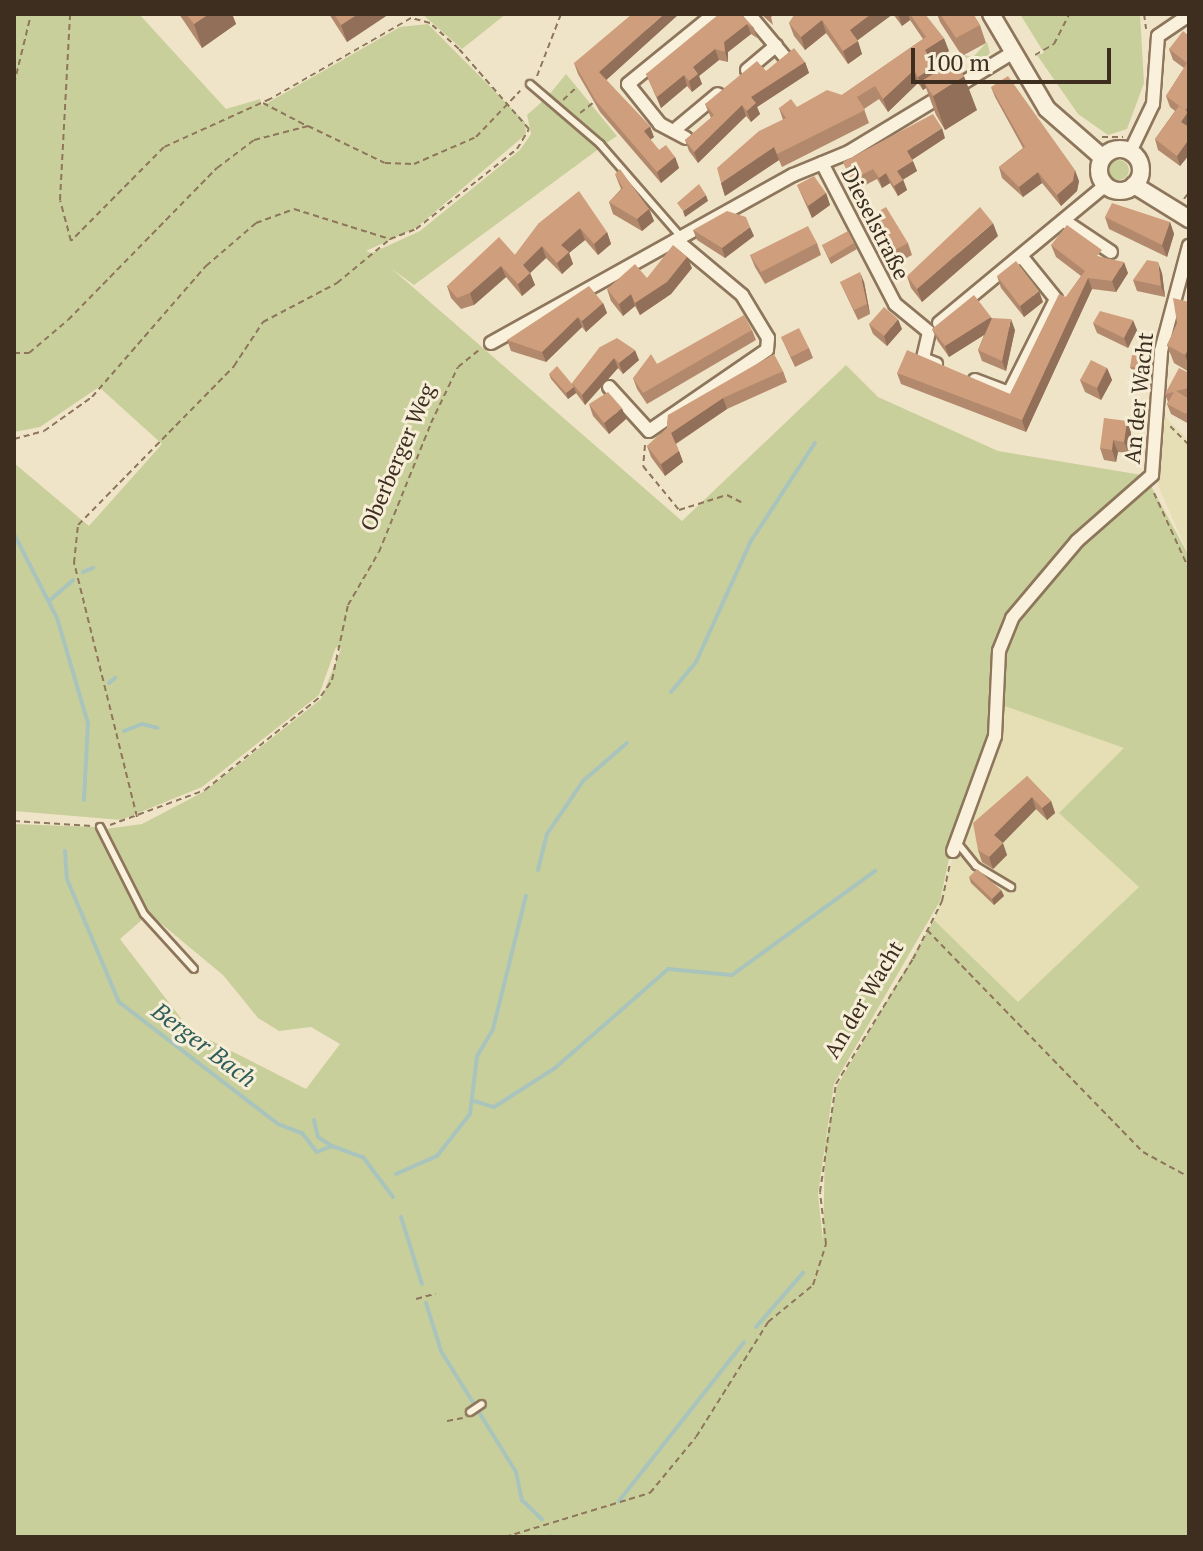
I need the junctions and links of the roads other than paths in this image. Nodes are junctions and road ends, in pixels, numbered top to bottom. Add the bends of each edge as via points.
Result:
1 (714, 14) edge
2 (749, 14) edge
3 (991, 14) edge
4 (1189, 15) edge
5 (1012, 53) junction
6 (530, 84) road end
7 (1134, 148) junction
8 (1103, 158) junction
9 (822, 163) junction
10 (1106, 185) junction
11 (1134, 185) junction
12 (1189, 219) edge
13 (1066, 222) junction
14 (679, 238) junction
15 (1189, 246) edge
16 (1111, 252) dead end
17 (1022, 257) junction
18 (929, 332) junction
19 (491, 343) road end
20 (951, 370) edge
21 (966, 376) edge
22 (609, 387) dead end
23 (100, 827) road end
24 (954, 846) joint
25 (1011, 887) dead end
26 (194, 969) dead end
27 (482, 1404) dead end
28 (470, 1412) road end

1 - 2 street via 628,84 660,124 681,133 780,51
3 - 5 street
4 - 7 street via 1158,36 1157,86
5 - 8 street via 1056,121
5 - 9 street
6 - 14 lane via 572,119
7 - 8 street
7 - 11 street via 1140,170
8 - 10 street
9 - 14 street
9 - 18 street, Dieselstraße via 895,304
10 - 11 street via 1118,191
10 - 13 street
11 - 12 street
13 - 16 street
13 - 17 street
14 - 19 street
14 - 22 street via 742,295 768,338 767,350 649,431
15 - 24 street, An der Wacht via 1169,304 1147,477 1077,541 1012,618 999,651 995,736
17 - 18 street
17 - 21 street via 1056,299 1009,393
18 - 20 street via 923,359
23 - 26 lane via 144,914
24 - 25 lane
27 - 28 lane

